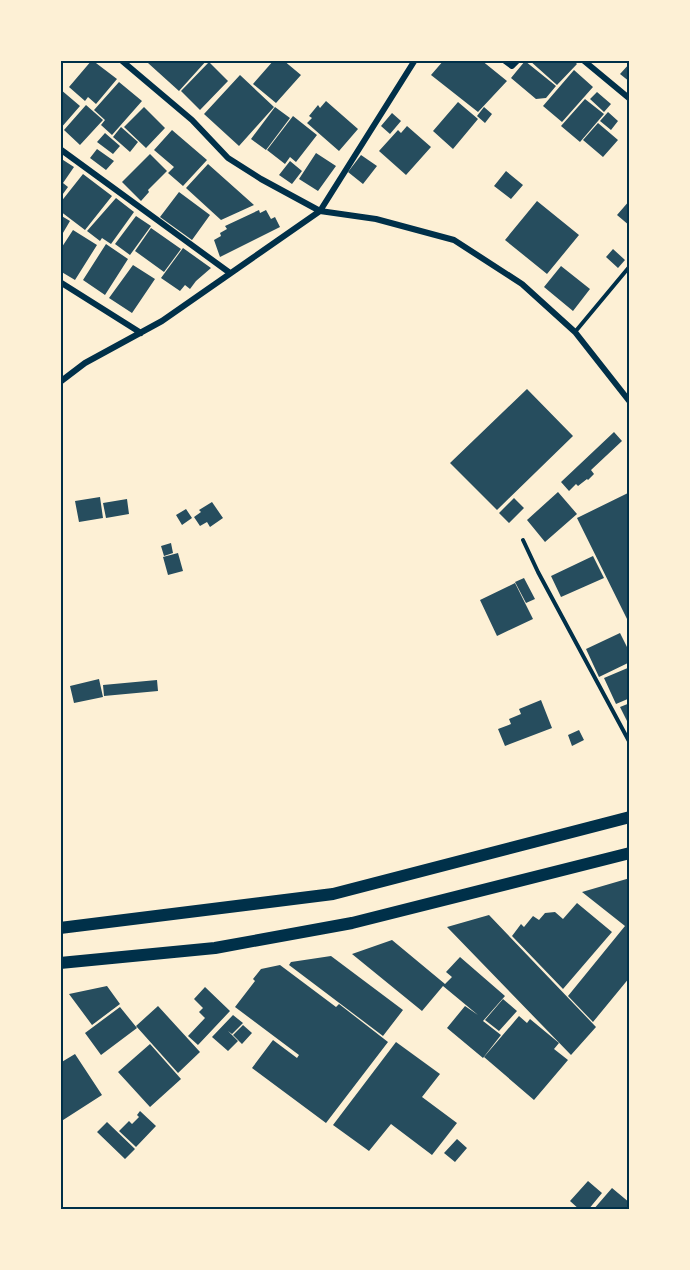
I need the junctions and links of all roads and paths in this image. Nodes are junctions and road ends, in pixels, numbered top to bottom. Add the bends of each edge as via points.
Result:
1 (121, 60) edge
2 (415, 60) edge
3 (504, 60) edge
4 (518, 60) edge
5 (583, 60) edge
6 (630, 99) edge
7 (60, 149) edge
8 (320, 211) junction
9 (630, 266) edge
10 (230, 273) junction
11 (60, 282) edge
12 (575, 332) junction
13 (141, 333) junction
14 (60, 382) edge
15 (630, 402) edge
16 (523, 540) dead end
17 (630, 743) edge
18 (630, 816) edge
19 (630, 853) edge
20 (60, 928) edge
21 (60, 963) edge

1 - 8 street via 192,120 228,158
2 - 8 street
3 - 4 street via 512,66
5 - 6 street
7 - 10 street
8 - 10 street
8 - 12 street via 376,219 454,240 522,284
9 - 12 lane
10 - 13 street
11 - 13 street
12 - 15 street
13 - 14 street via 85,363
16 - 17 lane
18 - 20 highway via 333,894
19 - 21 highway via 340,925 215,948

